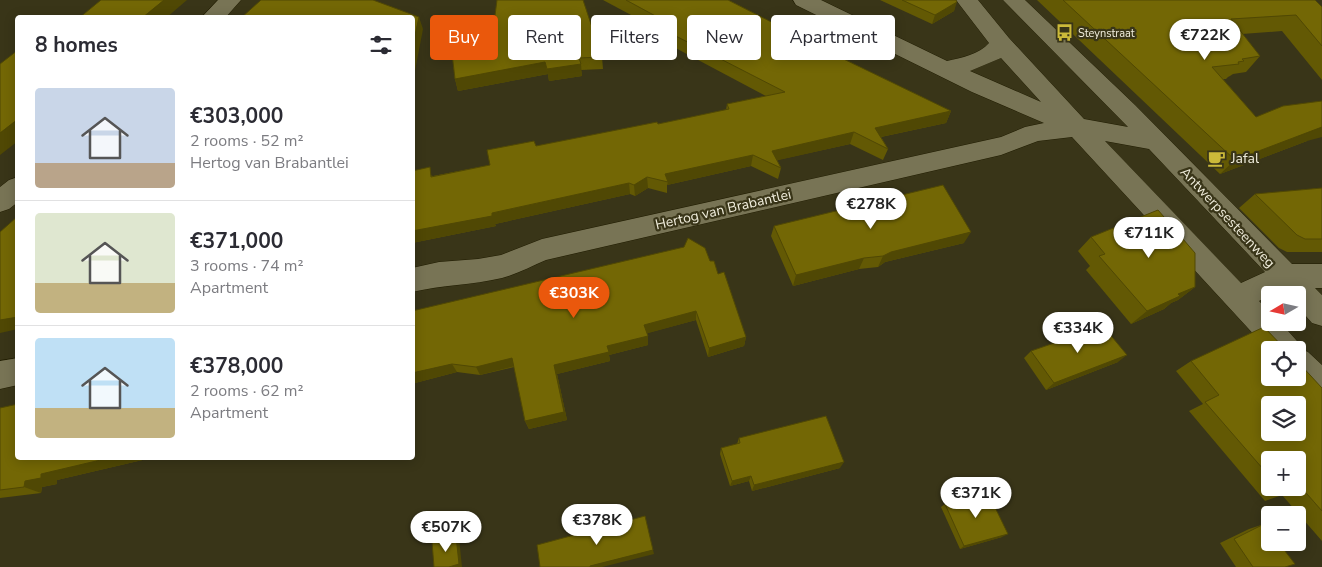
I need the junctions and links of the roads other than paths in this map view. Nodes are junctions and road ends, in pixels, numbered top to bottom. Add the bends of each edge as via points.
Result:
1 (230, 0) edge
2 (803, 0) edge
3 (966, 0) edge
4 (1013, 0) edge
5 (214, 15) edge
6 (1001, 43) junction
7 (946, 69) junction
8 (1014, 101) junction
9 (1077, 127) junction
10 (1033, 133) junction
11 (1155, 141) junction
12 (15, 190) edge
13 (0, 202) edge
14 (1284, 276) junction
15 (1322, 276) edge
16 (415, 279) edge
17 (1236, 296) junction
18 (1322, 314) edge
19 (1278, 341) edge
20 (1306, 369) edge
21 (15, 372) edge
22 (0, 375) edge
23 (1322, 386) edge

1 - 5 street
2 - 7 street
3 - 6 street
4 - 11 street, Antwerpsesteenweg
6 - 7 street via 993,53
6 - 9 street
7 - 8 street
8 - 9 street
8 - 10 street via 1029,117
9 - 10 street, Hertog van Brabantlei
9 - 11 street
9 - 17 street
10 - 16 street, Hertog van Brabantlei via 1001,146 542,250 504,266
11 - 14 street, Antwerpsesteenweg
12 - 13 street
14 - 15 street
14 - 17 street
14 - 18 street, Antwerpsesteenweg
17 - 19 street
20 - 23 street
21 - 22 street

